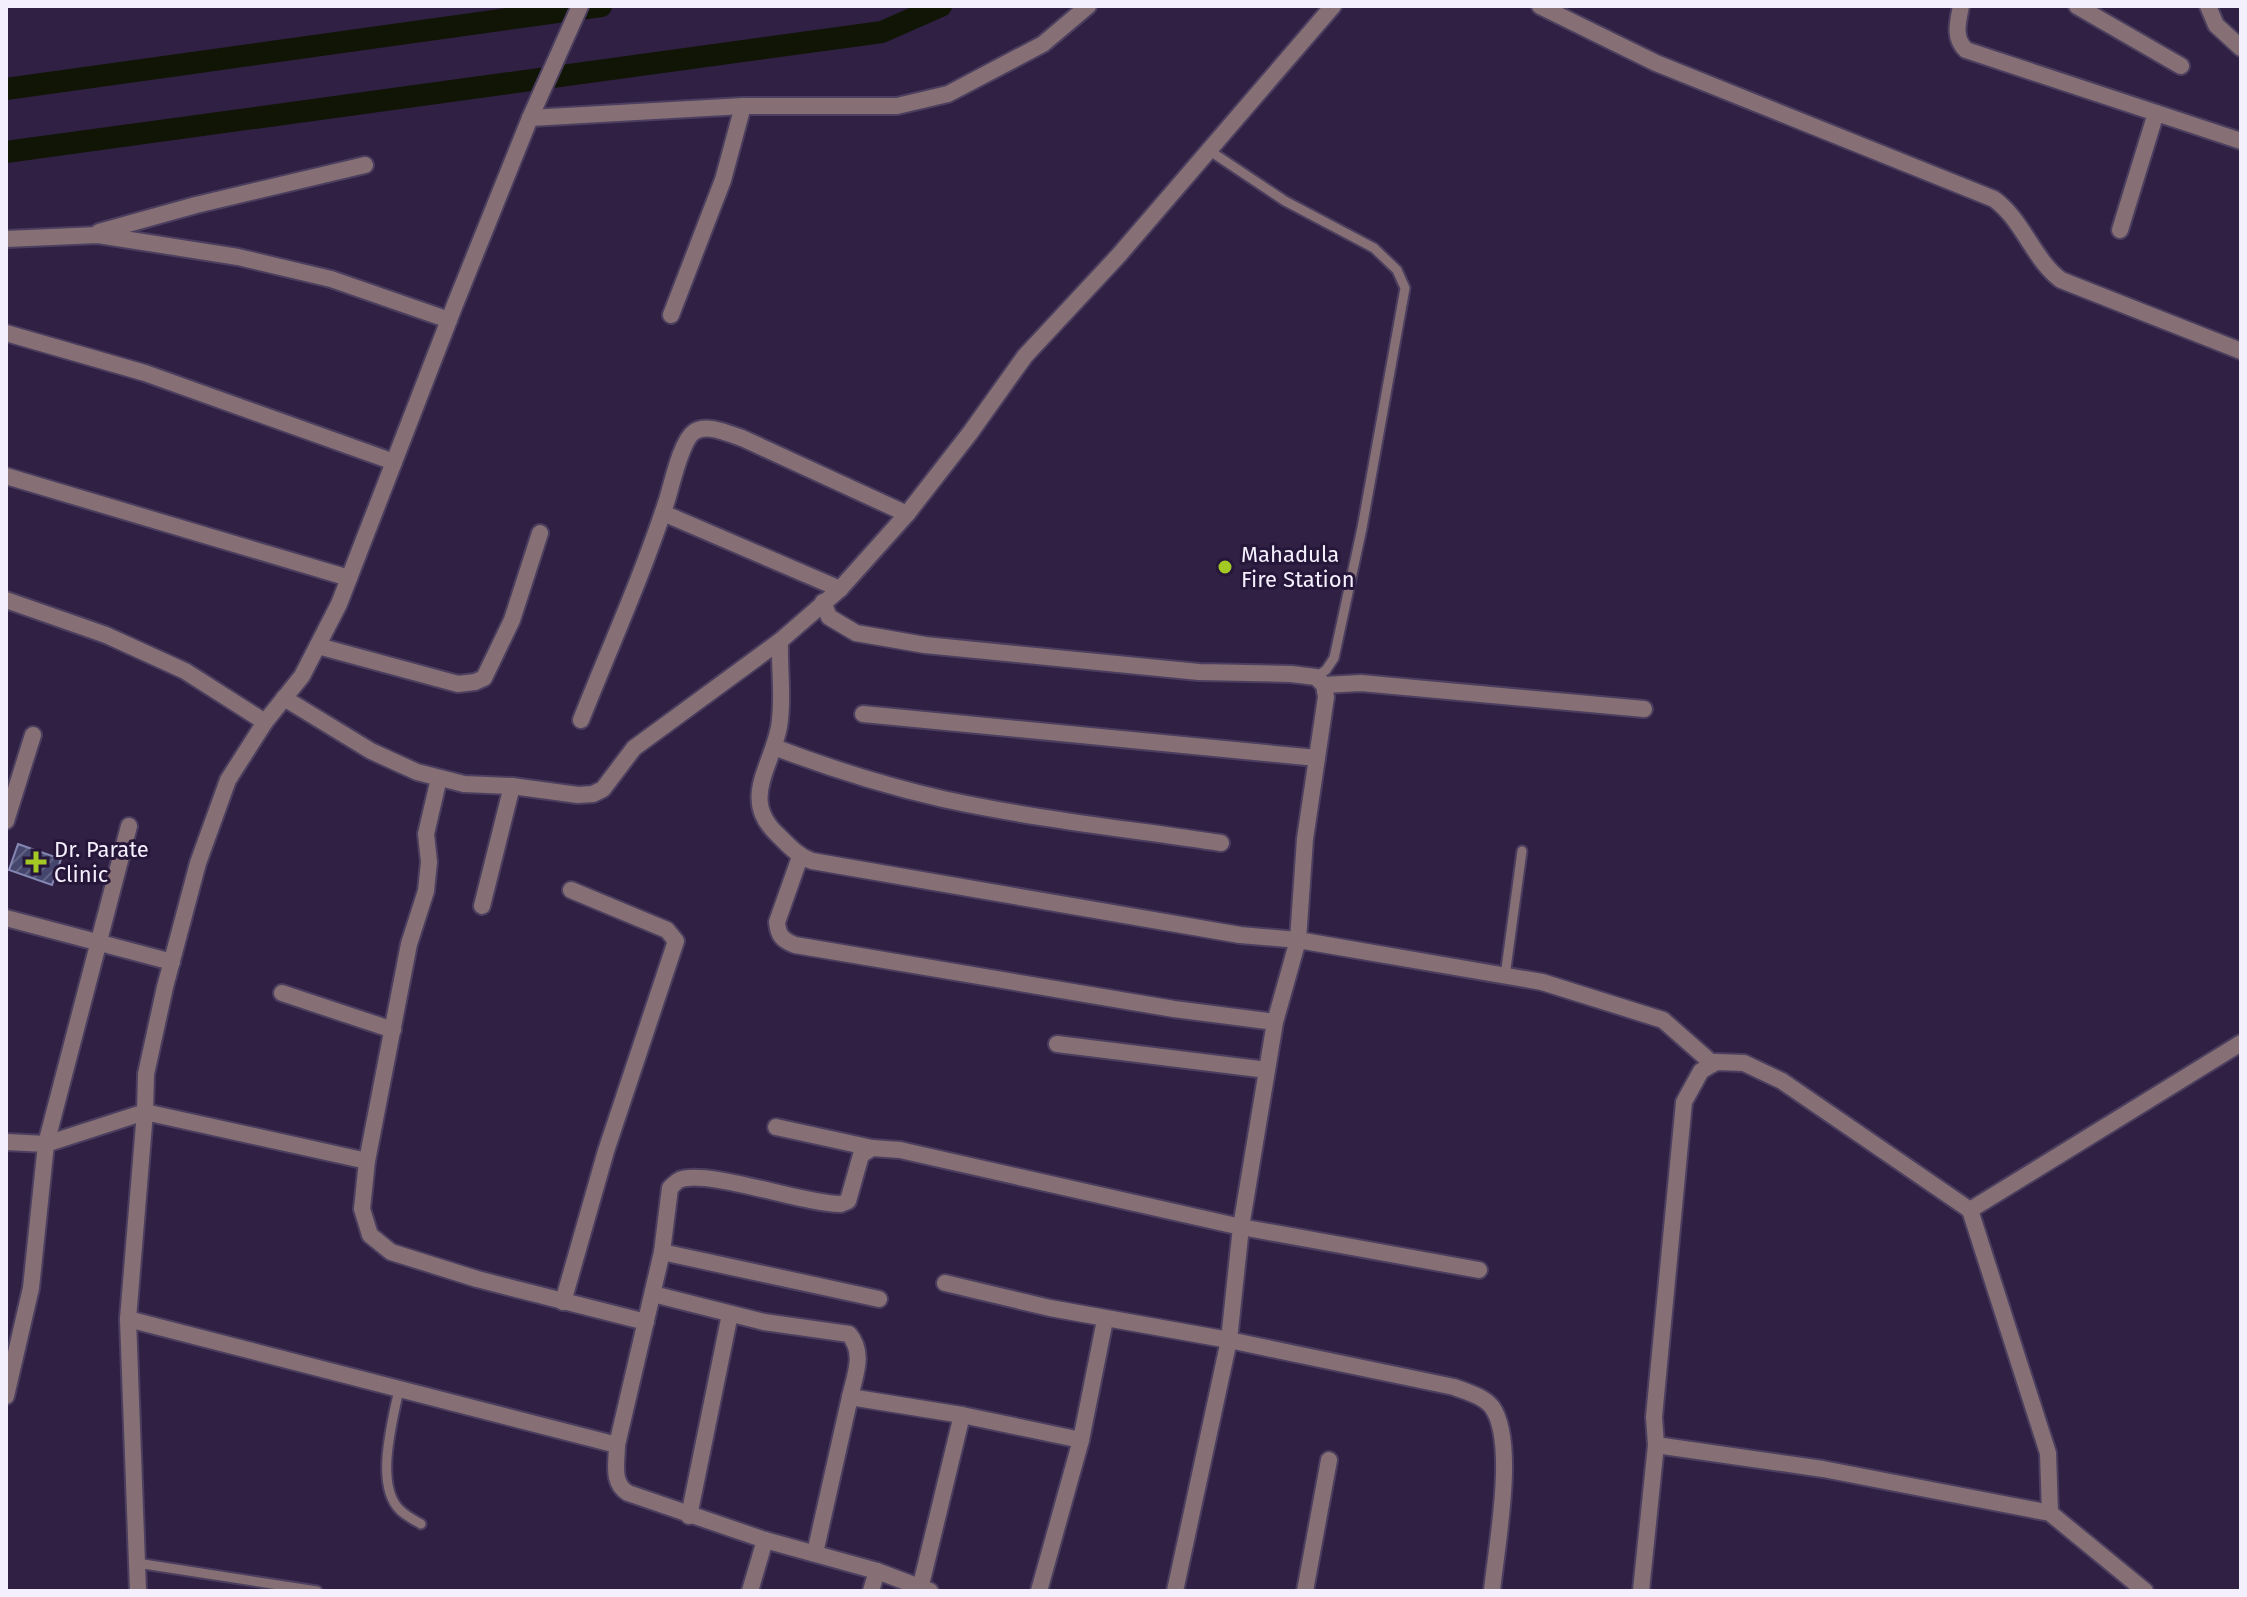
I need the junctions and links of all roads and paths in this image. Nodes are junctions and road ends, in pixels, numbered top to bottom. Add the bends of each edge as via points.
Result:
1 (580, 6) edge
2 (1088, 6) edge
3 (1333, 6) edge
4 (1540, 6) edge
5 (2077, 6) edge
6 (2208, 6) edge
7 (1961, 8) edge
8 (2241, 48) edge
9 (2181, 66) dead end
10 (743, 106) junction
11 (2156, 113) junction
12 (530, 118) junction
13 (2241, 141) edge
14 (1210, 151) junction
15 (365, 165) dead end
16 (2120, 230) dead end
17 (87, 235) junction
18 (6, 239) edge
19 (671, 315) dead end
20 (449, 320) junction
21 (6, 333) edge
22 (2241, 351) edge
23 (394, 462) junction
24 (6, 476) edge
25 (663, 513) junction
26 (907, 514) junction
27 (540, 533) dead end
28 (349, 578) junction
29 (840, 589) junction
30 (6, 600) edge
31 (823, 602) junction
32 (780, 641) junction
33 (318, 646) junction
34 (1320, 681) junction
35 (284, 698) junction
36 (1644, 709) dead end
37 (863, 714) dead end
38 (581, 720) dead end
39 (265, 722) junction
40 (33, 735) dead end
41 (774, 747) junction
42 (1317, 758) junction
43 (439, 778) junction
44 (512, 786) junction
45 (6, 821) edge
46 (129, 826) dead end
47 (1221, 843) dead end
48 (1522, 851) dead end
49 (800, 857) junction
50 (571, 890) dead end
51 (482, 906) dead end
52 (6, 918) edge
53 (1298, 940) junction
54 (101, 944) junction
55 (172, 962) junction
56 (1505, 976) junction
57 (282, 993) dead end
58 (1275, 1022) junction
59 (393, 1030) junction
60 (2241, 1043) edge
61 (1057, 1044) dead end
62 (1713, 1064) junction
63 (1267, 1070) junction
64 (145, 1112) junction
65 (776, 1127) dead end
66 (6, 1142) edge
67 (46, 1144) junction
68 (872, 1148) junction
69 (367, 1161) junction
70 (1970, 1210) junction
71 (1241, 1227) junction
72 (662, 1252) junction
73 (1479, 1270) dead end
74 (945, 1283) dead end
75 (653, 1294) junction
76 (879, 1299) dead end
77 (563, 1302) junction
78 (730, 1314) junction
79 (128, 1319) junction
80 (1105, 1320) junction
81 (646, 1322) junction
82 (1229, 1340) junction
83 (10, 1363) edge
84 (399, 1389) junction
85 (6, 1396) edge
86 (850, 1397) junction
87 (962, 1415) junction
88 (1081, 1440) junction
89 (617, 1445) junction
90 (1656, 1445) junction
91 (1329, 1460) dead end
92 (2050, 1513) junction
93 (689, 1516) junction
94 (421, 1524) dead end
95 (765, 1540) junction
96 (815, 1553) junction
97 (137, 1563) junction
98 (877, 1571) junction
99 (925, 1590) edge
100 (138, 1591) edge
101 (317, 1591) edge
102 (750, 1591) edge
103 (871, 1591) edge
104 (1039, 1591) edge
105 (1175, 1591) edge
106 (1305, 1591) edge
107 (1492, 1591) edge
108 (1641, 1591) edge
109 (2145, 1591) edge

1 - 12 street
2 - 10 street via 1043,44 948,94 897,106
3 - 14 street
4 - 22 street via 1666,68 1994,199 2061,280
5 - 9 street
6 - 8 street via 2216,25
7 - 11 street via 1957,35 1966,50
10 - 12 street
10 - 19 street via 723,180
11 - 13 street
11 - 16 street
12 - 20 street
14 - 26 street via 1025,356
14 - 34 lane via 1285,201 1374,248 1397,270 1405,288 1334,658
15 - 17 street
17 - 18 street
17 - 20 street via 238,257 331,279
20 - 23 street
21 - 23 street via 145,373
23 - 28 street
24 - 28 street
25 - 26 street via 685,443 701,429 742,438
25 - 29 street
25 - 38 street
26 - 29 street
27 - 33 street via 512,620 484,678 458,684
28 - 33 street
29 - 31 street
30 - 39 street via 106,635 185,671
31 - 32 street
31 - 34 street via 829,617 856,633 925,645
32 - 41 street via 782,698
32 - 44 street via 634,748 603,789 578,795
33 - 35 street
34 - 36 street
34 - 42 street via 1326,697
35 - 39 street
35 - 43 street via 371,751
37 - 42 street
39 - 55 street via 228,780 198,863
40 - 45 street
41 - 47 street via 943,799
41 - 49 street via 759,790 759,809 768,826
42 - 53 street
43 - 44 street
43 - 59 street via 426,834 426,891 409,944
44 - 51 street
46 - 54 street
48 - 56 lane
49 - 53 street via 1240,935
49 - 58 street via 777,922 778,933 795,945
50 - 77 street via 667,930 676,941 606,1151
52 - 54 street
53 - 56 street
53 - 58 street
54 - 55 street
54 - 67 street
55 - 64 street via 146,1074
56 - 62 street via 1542,982 1663,1020
57 - 59 street
58 - 63 street
59 - 69 street
60 - 70 street
61 - 63 street
62 - 70 street via 1744,1063 1782,1081
62 - 90 street via 1701,1071 1684,1102 1654,1417
63 - 71 street
64 - 67 street
64 - 69 street
64 - 79 street
65 - 68 street
66 - 67 street
67 - 83 street via 31,1288
68 - 71 street
68 - 72 street via 861,1155 848,1201 841,1204 721,1181 679,1180 670,1188
69 - 77 street via 362,1209 370,1235 391,1252
70 - 92 street via 2048,1453
71 - 73 street
71 - 82 street
72 - 75 street
72 - 76 street
74 - 80 street
75 - 78 street
75 - 81 street
77 - 81 street
78 - 86 street via 849,1334 859,1353
78 - 93 street
79 - 84 street
79 - 97 street
80 - 82 street
80 - 88 street
81 - 89 street
82 - 105 street
82 - 107 street via 1454,1387 1491,1407 1501,1430 1504,1468
83 - 85 street
84 - 89 street
84 - 94 lane via 389,1439 389,1493 399,1509
86 - 87 street
86 - 96 street
87 - 88 street
87 - 99 street
88 - 104 street
89 - 93 street via 620,1488
90 - 92 street via 1823,1469
90 - 108 street
91 - 106 street
92 - 109 street
93 - 95 street
95 - 96 street
95 - 102 street
96 - 98 street
97 - 100 street
97 - 101 lane
98 - 99 street
98 - 103 street

